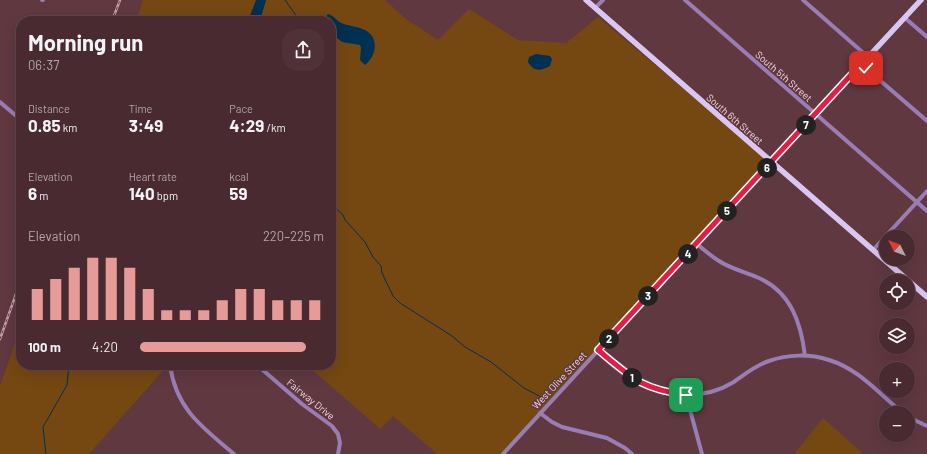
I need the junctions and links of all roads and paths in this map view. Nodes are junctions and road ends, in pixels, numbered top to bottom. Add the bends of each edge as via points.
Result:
1 (586, 0) edge
2 (603, 0) edge
3 (685, 0) edge
4 (803, 0) edge
5 (921, 0) edge
6 (595, 8) junction
7 (905, 18) junction
8 (927, 37) edge
9 (868, 57) junction
10 (861, 64) junction
11 (0, 102) edge
12 (816, 114) junction
13 (16, 116) edge
14 (927, 121) edge
15 (771, 162) junction
16 (927, 191) edge
17 (917, 202) junction
18 (927, 211) edge
19 (697, 244) junction
20 (873, 250) junction
21 (927, 297) edge
22 (598, 350) junction
23 (805, 356) junction
24 (171, 370) edge
25 (262, 370) edge
26 (686, 395) junction
27 (895, 406) edge
28 (540, 413) junction
29 (915, 420) edge
30 (927, 426) edge
31 (234, 454) edge
32 (338, 454) edge
33 (502, 454) edge
34 (632, 454) edge
35 (702, 454) edge

1 - 6 main road, South 6th Street
2 - 6 street
3 - 12 street, South 5th Street
4 - 9 street
5 - 7 main road, West Olive Street
6 - 15 main road, South 6th Street
7 - 8 street
7 - 9 main road, West Olive Street
9 - 10 main road, West Olive Street
10 - 12 main road, West Olive Street
10 - 14 street
11 - 13 street
12 - 15 main road, West Olive Street
12 - 17 street, South 5th Street
15 - 19 street, West Olive Street
15 - 20 main road, South 6th Street
16 - 17 street
17 - 18 street, South 5th Street
17 - 20 street
19 - 22 street, West Olive Street
19 - 23 street via 719,261 760,278 781,294 796,315 803,336
20 - 21 main road, South 6th Street
22 - 26 street via 628,376 642,384
22 - 28 street, West Olive Street
23 - 26 street via 769,361 723,388
23 - 27 street via 829,360 850,369
24 - 31 street via 177,393 187,410
25 - 32 street, Fairway Drive via 332,426 338,434 340,443
26 - 35 street
28 - 33 street, West Olive Street
28 - 34 street via 562,427 607,438
29 - 30 street

